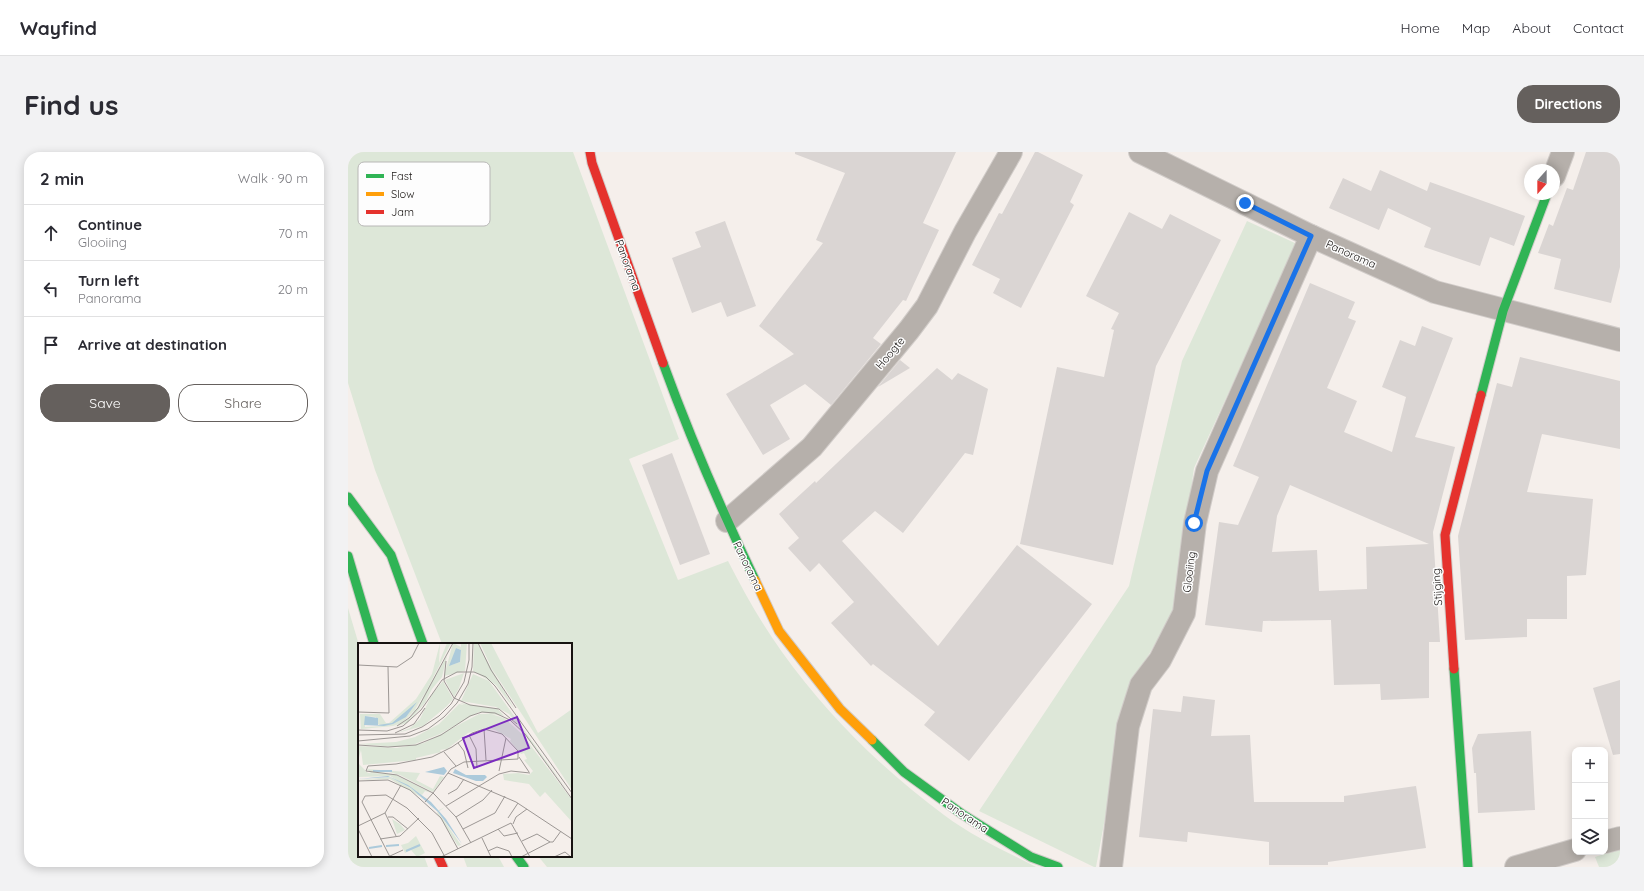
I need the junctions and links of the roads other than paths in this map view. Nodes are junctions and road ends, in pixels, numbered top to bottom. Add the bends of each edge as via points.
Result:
1 (590, 152) edge
2 (1012, 152) edge
3 (1140, 152) edge
4 (1563, 152) edge
5 (1558, 164) edge
6 (1545, 200) edge
7 (1311, 236) junction
8 (1503, 311) junction
9 (1620, 340) edge
10 (348, 497) edge
11 (727, 522) junction
12 (348, 556) edge
13 (374, 643) edge
14 (423, 643) edge
15 (1620, 838) edge
16 (1608, 841) edge
17 (1572, 851) edge
18 (438, 857) edge
19 (517, 857) edge
20 (443, 867) edge
21 (524, 867) edge
22 (1058, 867) edge
23 (1110, 867) edge
24 (1468, 867) edge
25 (1516, 867) edge

1 - 11 main road, Panorama via 675,396
2 - 11 street, Hoogte via 965,232 928,306 812,447
3 - 7 street, Panorama
4 - 5 street
6 - 8 main road
7 - 8 street, Panorama via 1435,292
7 - 23 street, Glooiing via 1207,471 1194,523 1184,613 1160,660 1141,685 1128,726
8 - 9 street, Panorama
8 - 24 main road, Stijging via 1445,535
10 - 14 main road via 391,555
11 - 22 main road, Panorama via 780,631 840,709 904,772 962,814 1031,857
12 - 13 main road
15 - 16 street
17 - 25 street
18 - 20 main road
19 - 21 main road

